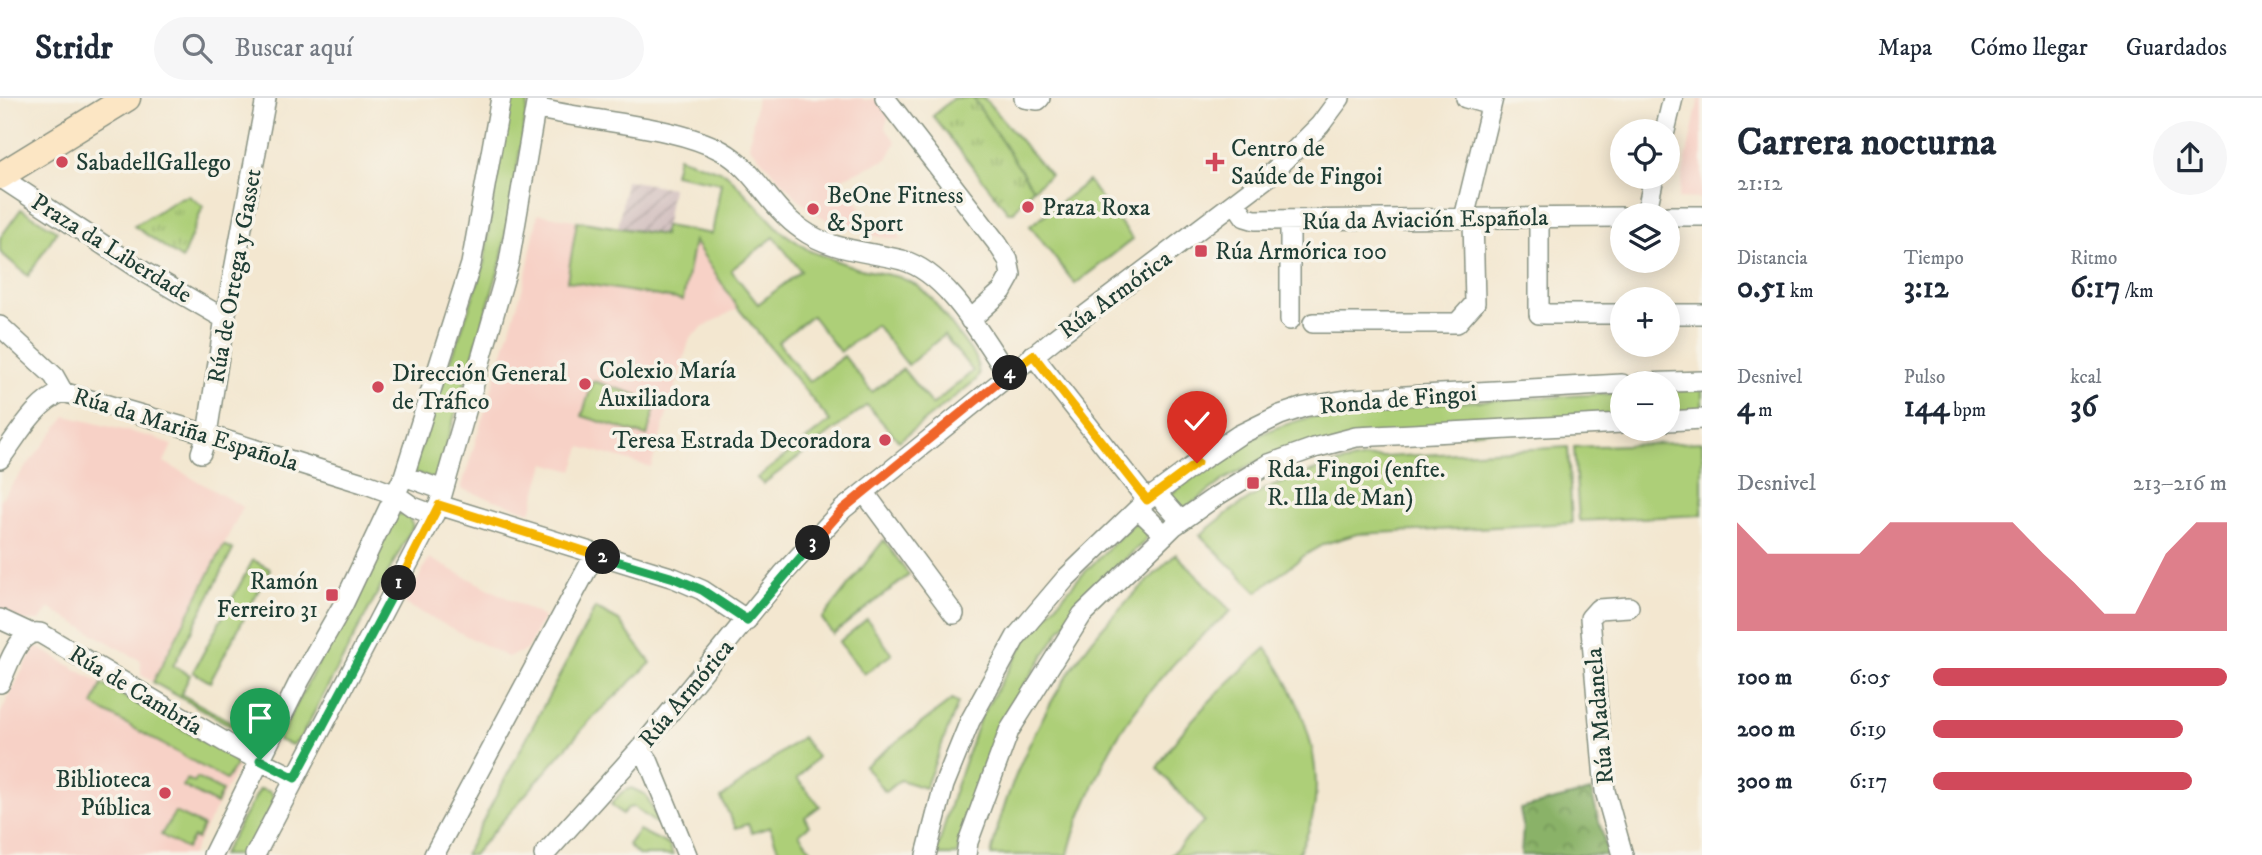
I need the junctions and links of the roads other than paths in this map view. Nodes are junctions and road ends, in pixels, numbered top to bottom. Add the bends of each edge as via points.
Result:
1 (127, 98) edge
2 (266, 98) edge
3 (501, 98) edge
4 (885, 98) edge
5 (1024, 98) edge
6 (1040, 98) edge
7 (1340, 98) edge
8 (1466, 98) edge
9 (1672, 98) edge
10 (1492, 101) edge
11 (537, 103) edge
12 (1667, 119) edge
13 (0, 176) edge
14 (1236, 204) junction
15 (1680, 216) edge
16 (1702, 216) edge
17 (1610, 217) edge
18 (1469, 218) junction
19 (1539, 218) junction
20 (1290, 220) junction
21 (1610, 314) edge
22 (1680, 314) edge
23 (1702, 314) edge
24 (225, 319) junction
25 (970, 320) junction
26 (1290, 320) dead end
27 (1313, 323) dead end
28 (0, 326) edge
29 (1033, 355) junction
30 (1008, 374) junction
31 (1702, 381) edge
32 (1680, 382) edge
33 (1610, 385) edge
34 (63, 392) junction
35 (1702, 419) edge
36 (1680, 420) edge
37 (1610, 425) edge
38 (207, 434) junction
39 (201, 453) dead end
40 (0, 459) edge
41 (404, 476) junction
42 (864, 492) junction
43 (396, 495) junction
44 (1147, 500) junction
45 (439, 503) junction
46 (1181, 521) junction
47 (1165, 535) junction
48 (595, 554) junction
49 (1629, 607) dead end
50 (954, 614) dead end
51 (0, 619) edge
52 (747, 620) junction
53 (30, 633) junction
54 (0, 683) edge
55 (640, 749) junction
56 (260, 760) junction
57 (295, 778) junction
58 (213, 855) edge
59 (255, 855) edge
60 (435, 855) edge
61 (544, 855) edge
62 (687, 855) edge
63 (926, 855) edge
64 (966, 855) edge
65 (1623, 855) edge

1 - 13 street
2 - 24 street, Rúa de Ortega y Gasset
3 - 41 street via 471,264
4 - 25 street via 1008,260 1011,275 1002,291
5 - 6 street
7 - 14 street, Rúa Armórica via 1320,125
8 - 10 street
9 - 12 street
10 - 18 street
11 - 25 street via 693,139 723,151 800,229 833,246 922,269 946,289
11 - 45 street via 509,262
13 - 24 street, Praza da Liberdade via 146,273
14 - 20 street, Rúa da Aviación Española via 1245,217 1255,220
14 - 29 street, Rúa Armórica
15 - 16 street
17 - 19 street, Rúa da Aviación Española
18 - 19 street, Rúa da Aviación Española
18 - 20 street, Rúa da Aviación Española
18 - 27 street via 1475,303 1457,323
19 - 21 street via 1539,314
20 - 26 street
22 - 23 street
24 - 38 street, Rúa de Ortega y Gasset
25 - 30 street
28 - 34 street, Rúa da Mariña Española via 54,376
29 - 30 street, Rúa Armórica
29 - 44 street
30 - 42 street, Rúa Armórica
31 - 32 street
33 - 44 street, Ronda de Fingoi via 1352,399 1304,407 1239,435
34 - 38 street, Rúa da Mariña Española
34 - 40 street via 34,414
35 - 36 street
37 - 46 street, Ronda de Fingoi via 1356,437 1269,464
38 - 39 street, Rúa de Ortega y Gasset
38 - 43 street, Rúa da Mariña Española
41 - 43 street
41 - 45 street
42 - 50 street
42 - 52 street, Rúa Armórica via 783,574
43 - 45 street, Rúa da Mariña Española via 413,507
43 - 56 street
44 - 46 street
44 - 47 street
44 - 63 street, Ronda de Fingoi via 1066,578 1016,637 970,721 944,785
45 - 48 street
45 - 57 street
46 - 47 street, Ronda de Fingoi
47 - 64 street, Ronda de Fingoi via 1082,615 1009,731
48 - 52 street via 702,590
48 - 60 street
49 - 65 street, Rúa Madanela via 1598,608 1590,618 1605,791
51 - 53 street, Rúa de Cambría
52 - 55 street, Rúa Armórica
53 - 54 street
53 - 56 street, Rúa de Cambría via 40,633
55 - 61 street, Rúa Armórica
55 - 62 street
56 - 57 street, Rúa de Cambría
56 - 58 street
57 - 59 street

